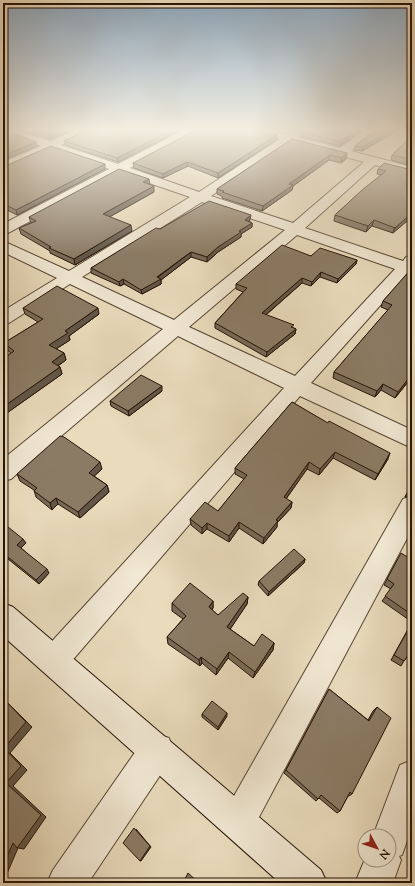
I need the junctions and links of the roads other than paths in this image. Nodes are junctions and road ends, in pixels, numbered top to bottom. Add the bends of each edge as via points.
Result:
1 (113, 172) edge
2 (129, 172) edge
3 (237, 172) edge
4 (359, 172) edge
5 (200, 197) junction
6 (295, 229) junction
7 (3, 230) edge
8 (3, 246) edge
9 (410, 266) edge
10 (71, 277) junction
11 (3, 319) edge
12 (174, 328) junction
13 (297, 386) junction
14 (412, 440) edge
15 (3, 472) edge
16 (412, 506) edge
17 (3, 616) edge
18 (54, 660) junction
19 (157, 750) junction
20 (412, 777) edge
21 (238, 822) junction
22 (394, 828) edge
23 (380, 868) edge
24 (66, 883) edge
25 (308, 883) edge
26 (374, 883) edge

1 - 7 street
2 - 5 street
3 - 5 street
4 - 6 street
5 - 6 street
5 - 10 street
6 - 9 street
6 - 12 street
8 - 10 street
9 - 13 street
10 - 11 street
10 - 12 street
12 - 13 street
12 - 15 street
13 - 14 street
13 - 18 street
16 - 21 street
17 - 18 street
18 - 19 street
19 - 21 street
19 - 24 street
20 - 22 street
21 - 25 street
23 - 26 street

